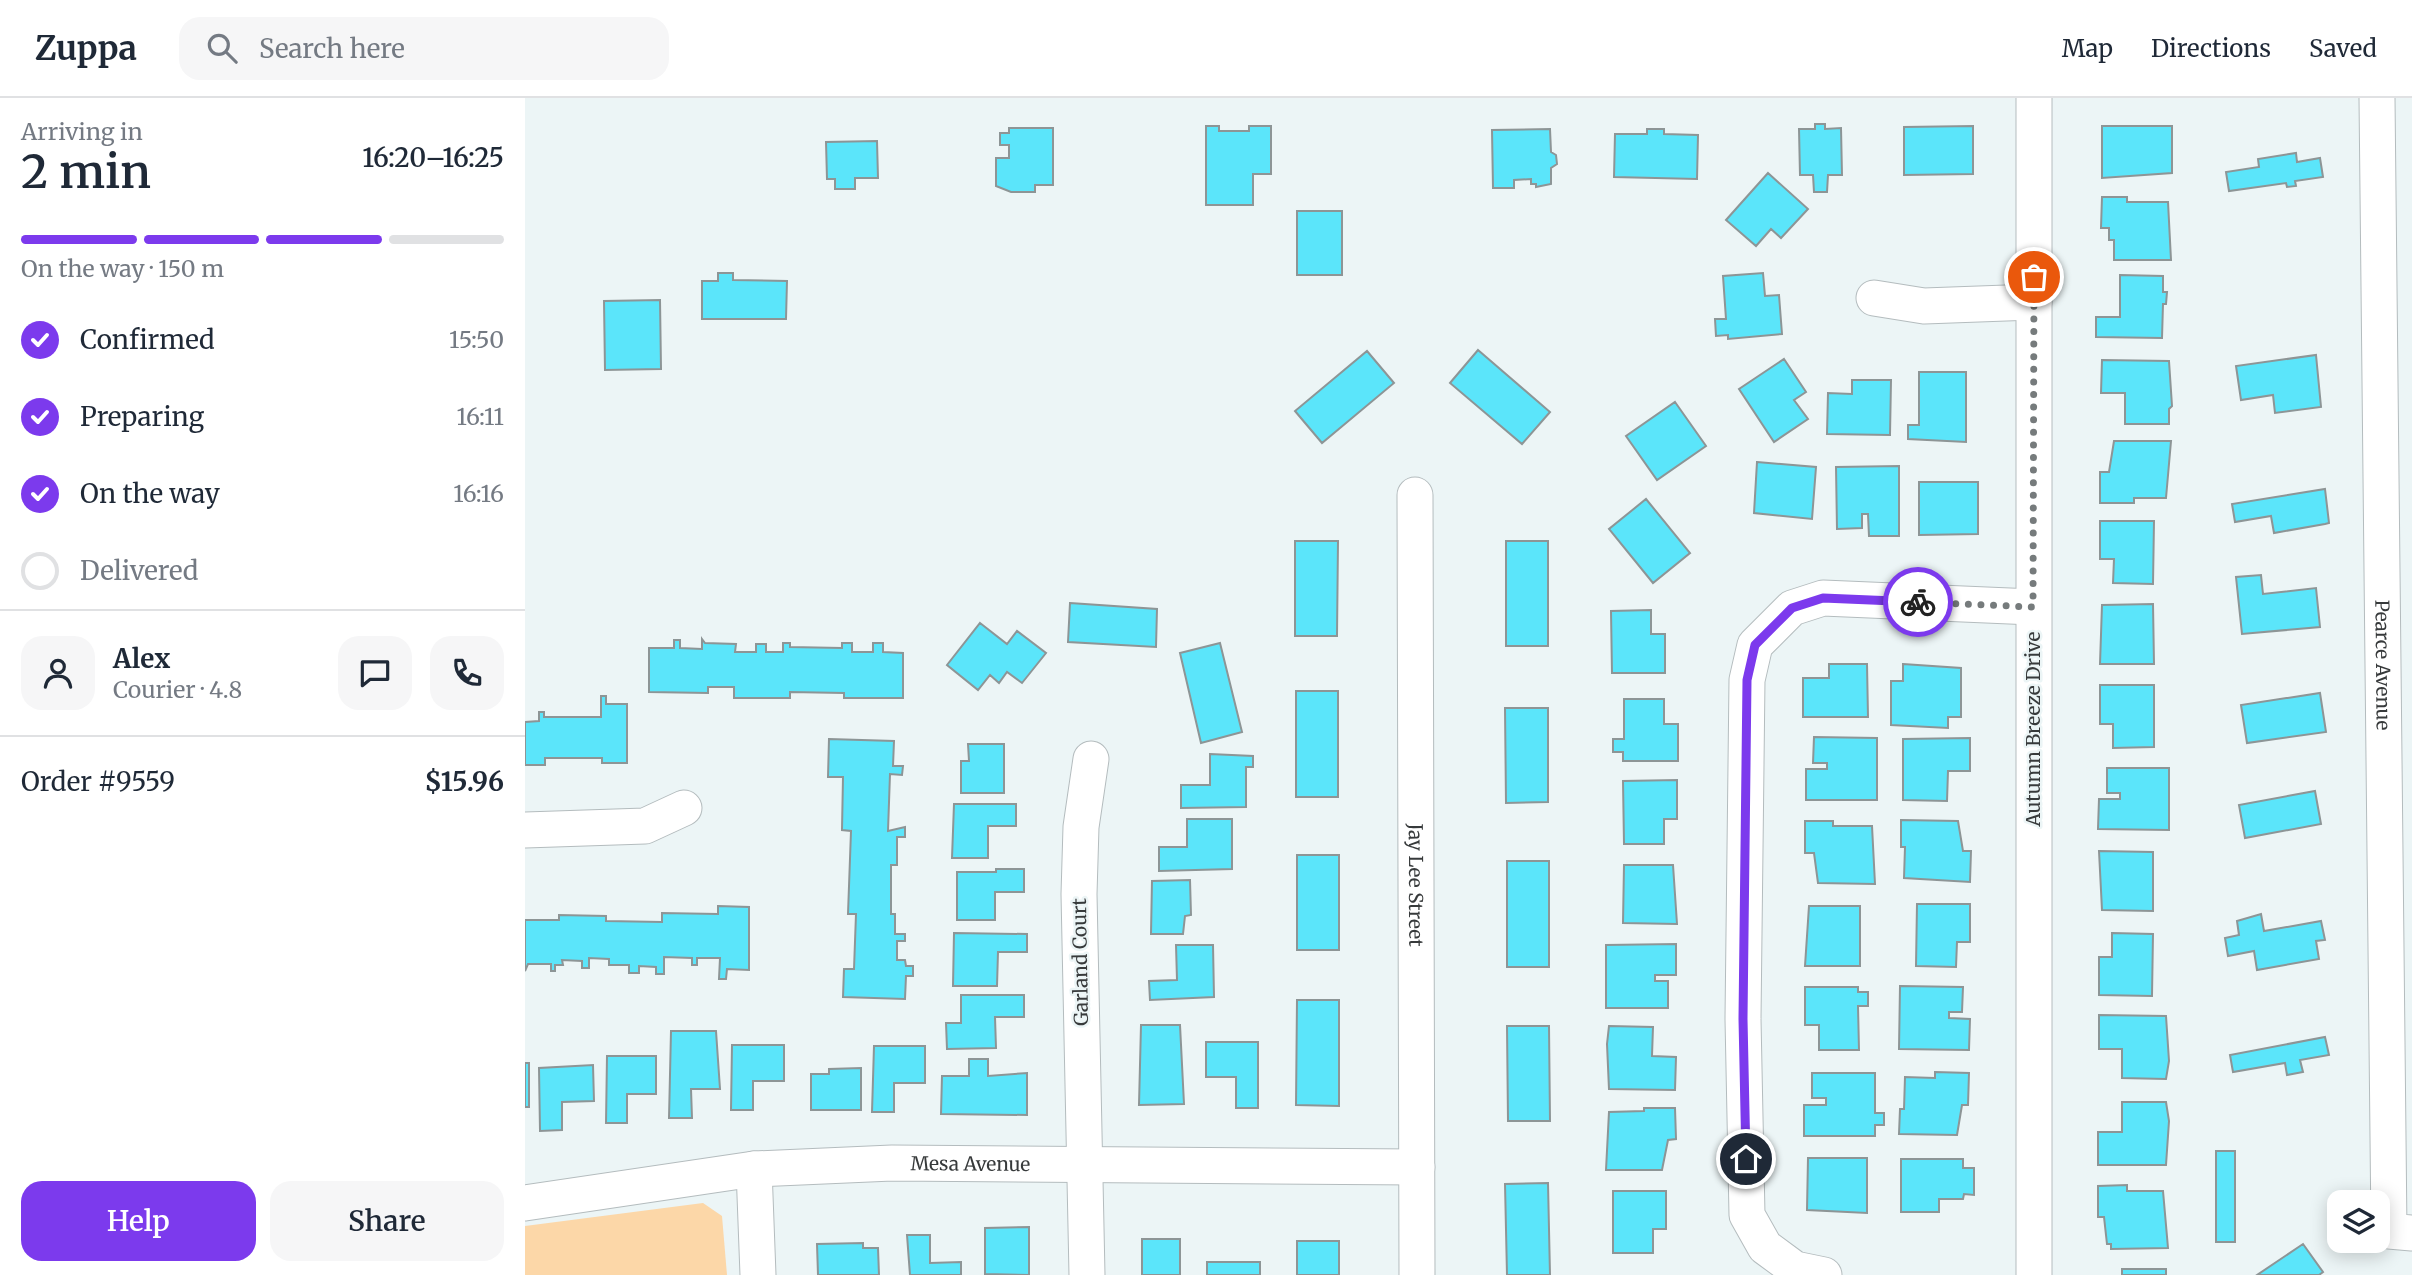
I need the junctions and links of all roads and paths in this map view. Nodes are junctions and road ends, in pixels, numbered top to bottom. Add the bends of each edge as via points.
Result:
1 (2034, 98) edge
2 (2377, 98) edge
3 (1874, 298) dead end
4 (2034, 302) junction
5 (1415, 495) dead end
6 (2033, 607) junction
7 (1091, 759) dead end
8 (684, 808) dead end
9 (525, 831) edge
10 (1084, 1166) junction
11 (1417, 1167) junction
12 (754, 1170) junction
13 (525, 1203) edge
14 (2400, 1232) edge
15 (758, 1275) edge
16 (1087, 1275) edge
17 (1417, 1275) edge
18 (1824, 1275) edge
19 (2004, 1275) edge
20 (2034, 1275) edge

1 - 4 street, Autumn Breeze Drive
2 - 14 street, Pearce Avenue
3 - 4 street via 1924,306
4 - 6 street, Autumn Breeze Drive
5 - 11 street, Jay Lee Street
6 - 18 street via 1823,598 1792,608 1755,645 1747,680 1743,1019 1747,1215 1765,1247 1795,1269
6 - 20 street, Autumn Breeze Drive
7 - 10 street, Garland Court via 1081,827 1079,894
8 - 9 street via 645,826
10 - 11 street, Mesa Avenue
10 - 12 street, Mesa Avenue via 892,1163
10 - 16 street, Garland Court
11 - 17 street, Jay Lee Street
12 - 13 street, Mesa Avenue
12 - 15 street
19 - 20 street

